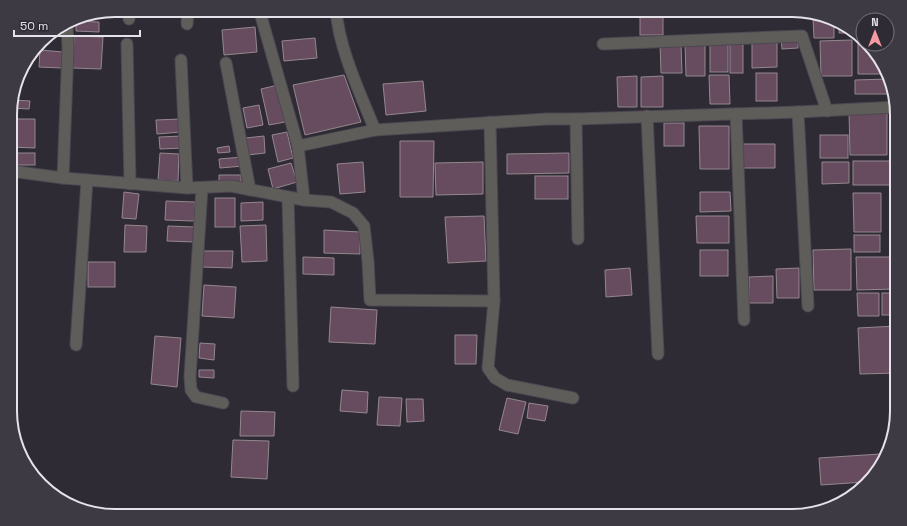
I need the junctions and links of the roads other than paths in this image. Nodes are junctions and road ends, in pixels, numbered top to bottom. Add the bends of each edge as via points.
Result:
1 (188, 17) edge
2 (261, 17) edge
3 (336, 17) edge
4 (187, 24) dead end
5 (67, 29) edge
6 (127, 44) dead end
7 (603, 44) dead end
8 (181, 60) dead end
9 (226, 63) dead end
10 (890, 107) edge
11 (827, 111) junction
12 (798, 112) junction
13 (736, 114) junction
14 (647, 116) junction
15 (576, 119) junction
16 (490, 122) junction
17 (375, 130) junction
18 (298, 146) junction
19 (17, 172) edge
20 (63, 178) junction
21 (87, 180) junction
22 (130, 184) junction
23 (187, 188) junction
24 (202, 188) junction
25 (250, 190) junction
26 (288, 197) junction
27 (304, 200) junction
28 (578, 239) dead end
29 (494, 301) junction
30 (808, 306) dead end
31 (744, 320) dead end
32 (76, 345) dead end
33 (658, 354) dead end
34 (292, 386) dead end
35 (573, 398) dead end
36 (223, 403) dead end

1 - 4 street
2 - 18 street
3 - 17 street via 350,67
5 - 20 street
6 - 22 street
7 - 11 street via 802,36
8 - 23 street
9 - 25 street
10 - 11 street
11 - 12 street
12 - 13 street
12 - 30 street
13 - 14 street
13 - 31 street
14 - 15 street
14 - 33 street
15 - 16 street via 547,118
15 - 28 street
16 - 17 street
16 - 29 street
17 - 18 street
18 - 27 street
19 - 20 street
20 - 21 street
21 - 22 street
21 - 32 street
22 - 23 street
23 - 24 street
24 - 25 street via 231,186
24 - 36 street via 191,390 196,397
25 - 26 street
26 - 27 street
26 - 34 street
27 - 29 street via 331,202 353,214 364,226 370,300
29 - 35 street via 488,368 495,378 507,385

